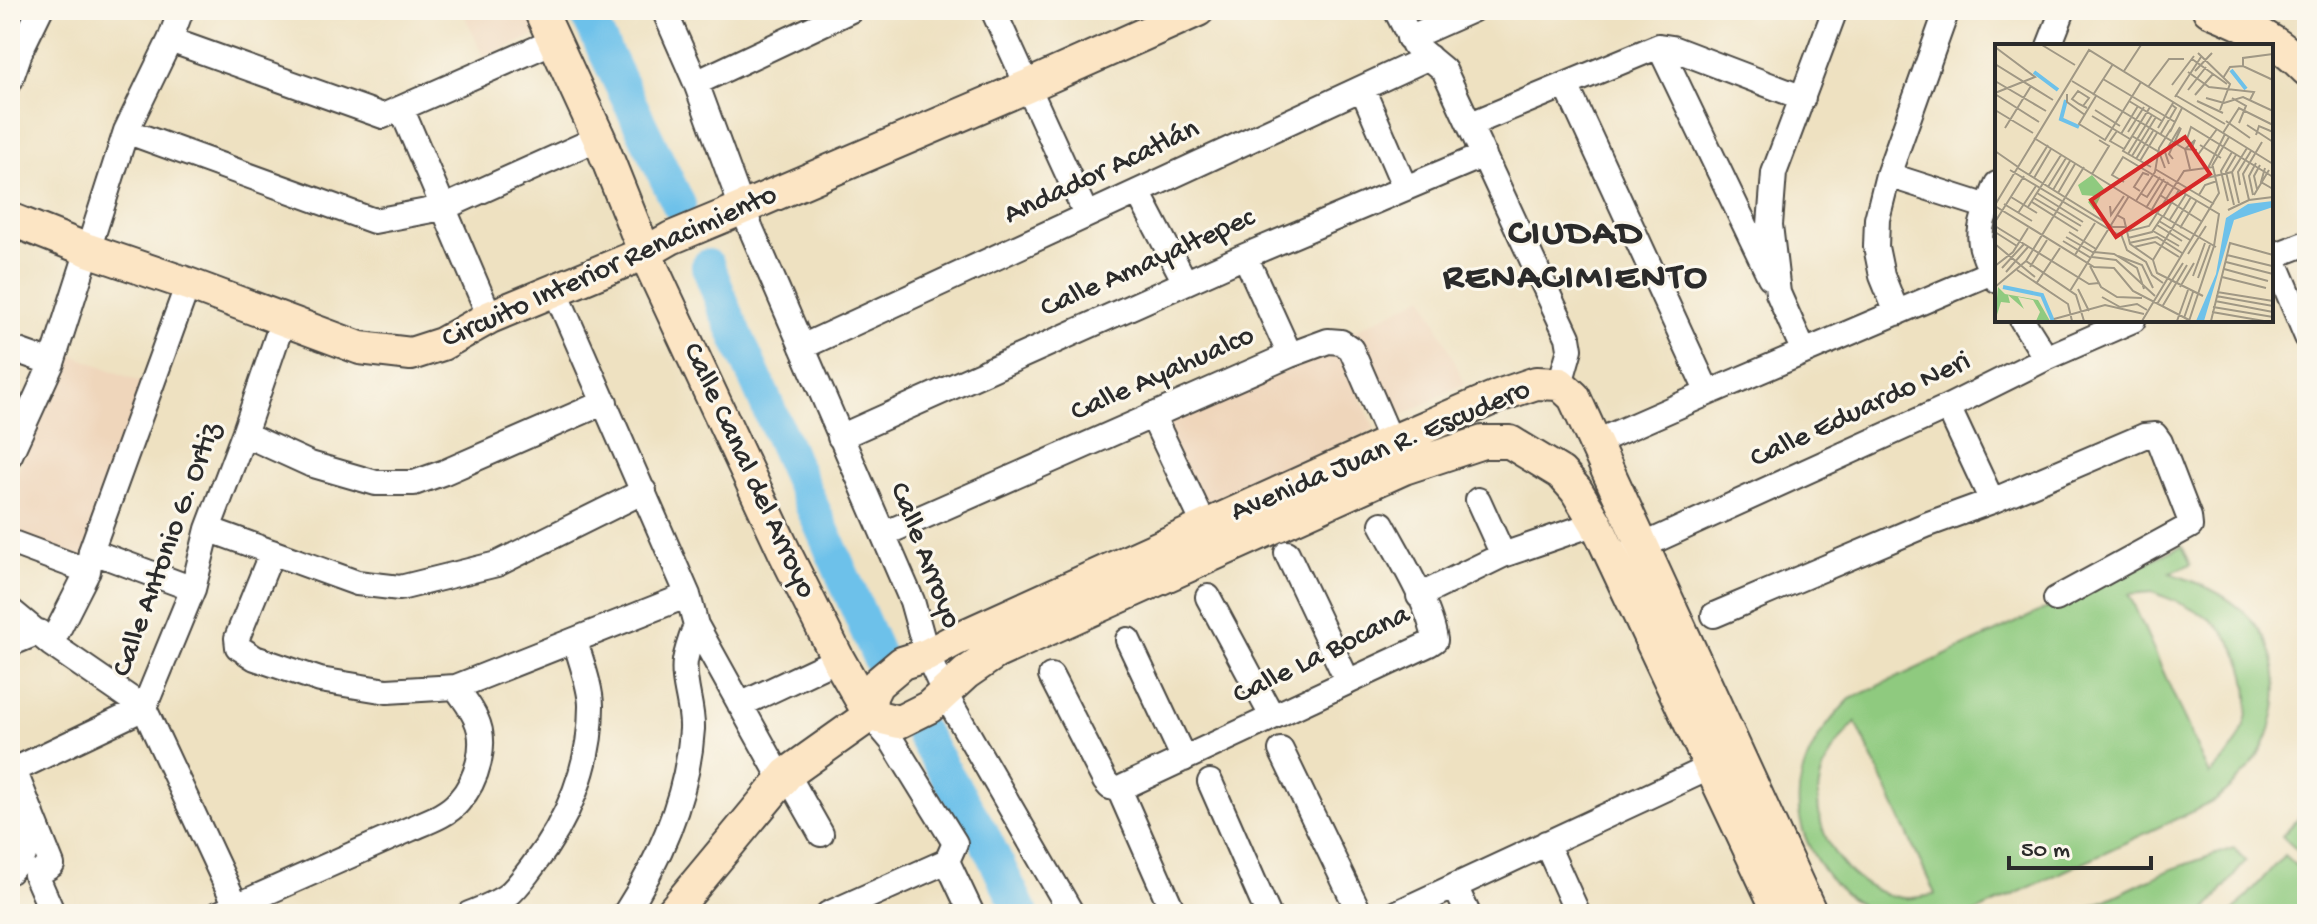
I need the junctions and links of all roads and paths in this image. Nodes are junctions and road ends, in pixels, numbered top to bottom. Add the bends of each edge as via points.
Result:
1 (40, 10) edge
2 (181, 10) edge
3 (540, 10) edge
4 (664, 10) edge
5 (851, 10) edge
6 (993, 10) edge
7 (1198, 10) edge
8 (1396, 10) edge
9 (1472, 10) edge
10 (1835, 10) edge
11 (1947, 10) edge
12 (2063, 10) edge
13 (2209, 10) edge
14 (1409, 38) junction
15 (170, 40) junction
16 (554, 41) junction
17 (2050, 44) edge
18 (1659, 46) junction
19 (16, 47) edge
20 (1429, 57) junction
21 (2307, 70) edge
22 (10, 81) edge
23 (696, 83) junction
24 (1566, 85) junction
25 (1028, 86) junction
26 (1362, 88) junction
27 (1803, 98) junction
28 (401, 108) junction
29 (1471, 124) junction
30 (126, 131) junction
31 (599, 138) junction
32 (1484, 155) junction
33 (1888, 175) junction
34 (1405, 188) junction
35 (1138, 192) junction
36 (1993, 195) edge
37 (443, 208) junction
38 (742, 208) junction
39 (1086, 214) junction
40 (10, 219) edge
41 (2307, 243) edge
42 (88, 250) junction
43 (645, 253) junction
44 (2273, 255) edge
45 (1245, 256) junction
46 (2273, 257) edge
47 (1994, 276) edge
48 (1185, 282) junction
49 (188, 284) junction
50 (554, 288) junction
51 (1778, 293) junction
52 (1897, 313) junction
53 (490, 317) junction
54 (283, 320) junction
55 (2023, 322) edge
56 (2128, 322) edge
57 (2307, 337) edge
58 (802, 347) junction
59 (10, 348) edge
60 (1804, 352) junction
61 (1290, 355) junction
62 (2046, 358) junction
63 (52, 363) junction
64 (1560, 384) junction
65 (1708, 393) junction
66 (1498, 396) junction
67 (605, 402) junction
68 (1948, 407) junction
69 (1152, 415) junction
70 (1437, 422) junction
71 (244, 434) junction
72 (840, 437) junction
73 (1510, 442) junction
74 (1594, 443) junction
75 (1451, 453) junction
76 (10, 454) edge
77 (1397, 455) junction
78 (644, 491) junction
79 (1478, 500) dead end
80 (1992, 501) junction
81 (1596, 523) junction
82 (1382, 524) dead end
83 (208, 529) junction
84 (884, 534) junction
85 (1211, 540) junction
86 (10, 542) edge
87 (272, 552) junction
88 (1628, 552) junction
89 (1287, 553) dead end
90 (1503, 555) junction
91 (89, 561) junction
92 (193, 589) junction
93 (688, 595) junction
94 (1419, 596) junction
95 (1208, 597) dead end
96 (2056, 599) dead end
97 (10, 610) edge
98 (1714, 615) dead end
99 (696, 625) junction
100 (45, 638) junction
101 (575, 640) junction
102 (1128, 640) dead end
103 (10, 644) edge
104 (927, 655) junction
105 (838, 659) junction
106 (1051, 676) dead end
107 (1348, 682) junction
108 (456, 687) junction
109 (945, 694) junction
110 (740, 705) junction
111 (144, 708) junction
112 (870, 715) junction
113 (1272, 716) junction
114 (1281, 750) dead end
115 (1184, 759) junction
116 (1725, 760) junction
117 (12, 770) edge
118 (785, 777) junction
119 (1210, 782) dead end
120 (1115, 788) junction
121 (32, 814) junction
122 (821, 834) dead end
123 (1546, 843) junction
124 (947, 861) junction
125 (1773, 864) junction
126 (10, 871) edge
127 (1455, 886) junction
128 (232, 911) edge
129 (53, 914) edge
130 (469, 914) edge
131 (625, 914) edge
132 (671, 914) edge
133 (828, 914) edge
134 (972, 914) edge
135 (1072, 914) edge
136 (1174, 914) edge
137 (1268, 914) edge
138 (1360, 914) edge
139 (1395, 914) edge
140 (1468, 914) edge
141 (1578, 914) edge
142 (1780, 914) edge
143 (1811, 914) edge

1 - 19 street
2 - 15 street
3 - 16 main road, Calle Canal del Arroyo
4 - 23 street
5 - 23 street
6 - 25 street
7 - 25 main road, Circuito Interior Renacimiento
8 - 14 street
9 - 14 street
10 - 27 street
11 - 33 street
12 - 17 street
13 - 21 main road via 2276,42
14 - 20 street
15 - 28 street via 383,116
15 - 30 street
16 - 28 street
16 - 31 main road, Calle Canal del Arroyo
18 - 24 street
18 - 27 street
18 - 51 street
19 - 22 street
20 - 26 street, Andador Acatlán
20 - 29 street via 1444,70
23 - 38 street
24 - 29 street
24 - 65 street
25 - 38 main road, Circuito Interior Renacimiento
25 - 39 street
26 - 34 street
26 - 35 street, Andador Acatlán
27 - 51 street via 1774,173 1770,225
28 - 37 street
29 - 32 street
30 - 37 street via 374,221
30 - 42 street
31 - 37 street
31 - 43 main road, Calle Canal del Arroyo
32 - 34 street, Calle Amayaltepec
32 - 64 street via 1568,337
33 - 36 street
33 - 52 street via 1876,247
34 - 45 street, Calle Amayaltepec
35 - 39 street, Andador Acatlán
35 - 48 street
36 - 47 street via 1980,229 1980,247
37 - 53 street
38 - 43 main road, Circuito Interior Renacimiento
38 - 58 street, Calle Arroyo
39 - 58 street, Andador Acatlán
40 - 42 main road, Circuito Interior Renacimiento
41 - 44 street
42 - 49 main road, Circuito Interior Renacimiento
42 - 63 street
43 - 50 main road, Circuito Interior Renacimiento
43 - 105 main road, Calle Canal del Arroyo
45 - 48 street, Calle Amayaltepec
45 - 61 street
46 - 57 street
47 - 52 street
48 - 72 street, Calle Amayaltepec
49 - 54 main road, Circuito Interior Renacimiento
49 - 91 street
50 - 53 main road, Circuito Interior Renacimiento
50 - 67 street
51 - 60 street
52 - 60 street
53 - 54 main road, Circuito Interior Renacimiento via 442,344 411,354 360,348
54 - 71 street, Calle Antonio G. Ortiz
55 - 62 street
56 - 62 street, Calle Eduardo Neri
58 - 72 street, Calle Arroyo
59 - 63 street
60 - 65 street
61 - 69 street, Calle Ayahualco
61 - 77 street, Calle Ayahualco via 1328,341 1351,349
62 - 68 street, Calle Eduardo Neri
63 - 76 street
64 - 66 main road, Avenida Juan R. Escudero via 1536,383
64 - 74 main road, Avenida Juan R. Escudero via 1574,397
65 - 74 street
66 - 70 main road, Avenida Juan R. Escudero
66 - 73 main road
67 - 71 street via 414,483 376,483 310,464
67 - 78 street
68 - 80 street
68 - 88 street, Calle Eduardo Neri
69 - 84 street, Calle Ayahualco
69 - 85 street
70 - 75 main road
70 - 77 main road, Avenida Juan R. Escudero
71 - 83 street, Calle Antonio G. Ortiz
72 - 84 street, Calle Arroyo
73 - 75 main road, Avenida Juan R. Escudero via 1483,442
73 - 81 main road, Avenida Juan R. Escudero via 1561,473
74 - 88 main road, Avenida Juan R. Escudero
75 - 77 main road, Avenida Juan R. Escudero
77 - 85 main road, Avenida Juan R. Escudero
78 - 87 street via 497,564 400,588 357,583
78 - 93 street
79 - 90 street
80 - 96 street via 2144,436 2155,435 2160,442 2190,526
80 - 98 street
81 - 88 main road, Avenida Juan R. Escudero
81 - 90 street, Calle La Bocana
82 - 94 street
83 - 87 street
83 - 92 street, Calle Antonio G. Ortiz
84 - 104 street, Calle Arroyo
85 - 104 main road, Avenida Juan R. Escudero
85 - 109 main road, Avenida Juan R. Escudero via 995,653
86 - 91 street
87 - 108 street via 238,647 320,680 387,691
88 - 116 main road, Avenida Juan R. Escudero
89 - 107 street
90 - 94 street, Calle La Bocana
91 - 92 street
91 - 100 street
92 - 111 street, Calle Antonio G. Ortiz
93 - 99 street
93 - 101 street
94 - 107 street, Calle La Bocana via 1435,640
95 - 113 street
97 - 100 street
99 - 110 street
99 - 131 street via 685,662 692,727 685,777 669,828
100 - 103 street
100 - 111 street
101 - 108 street
101 - 130 street via 591,704 576,790 548,847 524,877 509,894
102 - 115 street
104 - 109 street, Calle Arroyo
104 - 112 main road, Avenida Juan R. Escudero via 902,663 877,684
105 - 110 street
105 - 112 main road, Calle Canal del Arroyo
106 - 120 street via 1105,781
107 - 113 street, Calle La Bocana
108 - 128 street via 478,721 481,749 475,776 459,803
109 - 112 main road, Avenida Juan R. Escudero via 899,722
109 - 135 street, Calle Arroyo
110 - 118 street
111 - 117 street, Calle Antonio G. Ortiz
111 - 128 street
112 - 118 main road
112 - 124 street, Calle Canal del Arroyo via 955,843
113 - 115 street, Calle La Bocana
114 - 138 street
115 - 120 street, Calle La Bocana
116 - 123 street
116 - 125 main road, Avenida Juan R. Escudero
117 - 121 street
118 - 122 street
118 - 132 main road
119 - 137 street
120 - 136 street
121 - 126 street via 24,855
121 - 129 street via 52,865 36,875
123 - 127 street
123 - 141 street
124 - 133 street
124 - 134 street, Calle Canal del Arroyo
125 - 142 main road, Avenida Juan R. Escudero
125 - 143 main road, Avenida Juan R. Escudero
127 - 139 street
127 - 140 street

